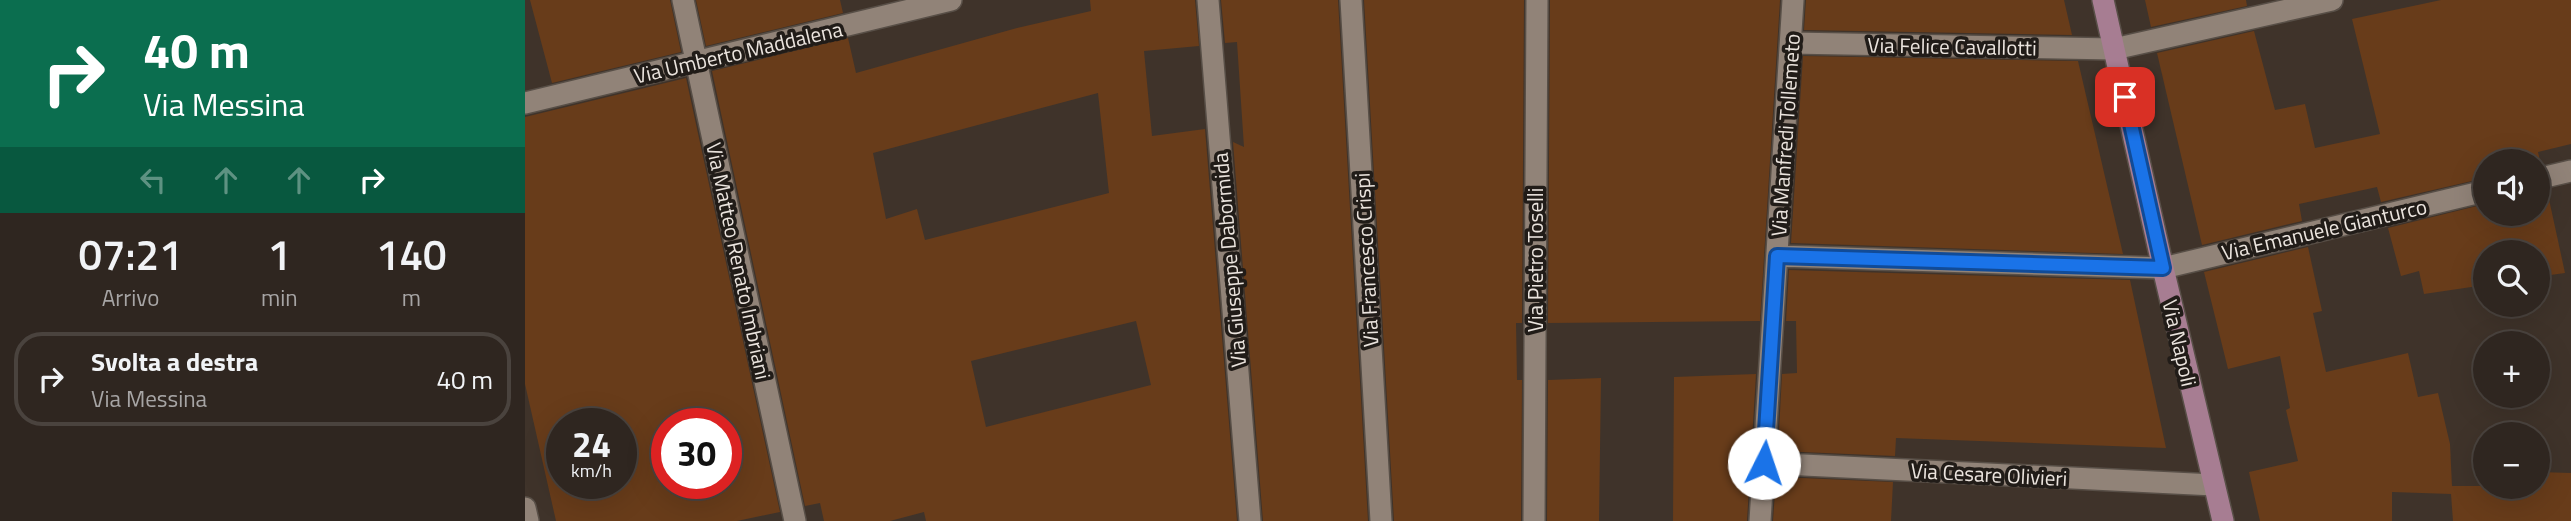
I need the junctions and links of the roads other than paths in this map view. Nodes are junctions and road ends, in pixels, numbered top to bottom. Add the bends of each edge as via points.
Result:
1 (683, 0) edge
2 (951, 0) edge
3 (1208, 0) edge
4 (1350, 0) edge
5 (1537, 0) edge
6 (1793, 0) edge
7 (2103, 0) edge
8 (2332, 0) edge
9 (919, 4) edge
10 (1791, 43) junction
11 (2113, 48) junction
12 (696, 62) junction
13 (526, 100) edge
14 (2571, 171) edge
15 (2550, 176) edge
16 (2473, 194) edge
17 (1777, 256) junction
18 (2163, 268) junction
19 (1764, 463) junction
20 (2214, 485) junction
21 (525, 508) edge
22 (528, 521) edge
23 (795, 521) edge
24 (1250, 521) edge
25 (1381, 521) edge
26 (1534, 521) edge
27 (1760, 521) edge
28 (2223, 521) edge

1 - 12 street, Via Matteo Renato Imbriani
2 - 9 street, Via Umberto Maddalena
3 - 24 street, Via Giuseppe Dabormida
4 - 25 street, Via Francesco Crispi
5 - 26 street, Via Pietro Toselli
6 - 10 street, Via Manfredi Tollemeto
7 - 11 main road, Via Napoli
8 - 11 street, Via Felice Cavallotti
9 - 12 street, Via Umberto Maddalena
10 - 11 street, Via Felice Cavallotti
10 - 17 street, Via Manfredi Tollemeto
11 - 18 main road, Via Napoli
12 - 13 street, Via Umberto Maddalena
12 - 23 street, Via Matteo Renato Imbriani
14 - 15 street
16 - 18 street, Via Emanuele Gianturco
17 - 18 street, Via Emanuele Gianturco
17 - 19 street, Via Manfredi Tollemeto
18 - 20 main road, Via Napoli
19 - 20 street, Via Cesare Olivieri
19 - 27 street, Via Manfredi Tollemeto
20 - 28 main road, Via Napoli
21 - 22 street

